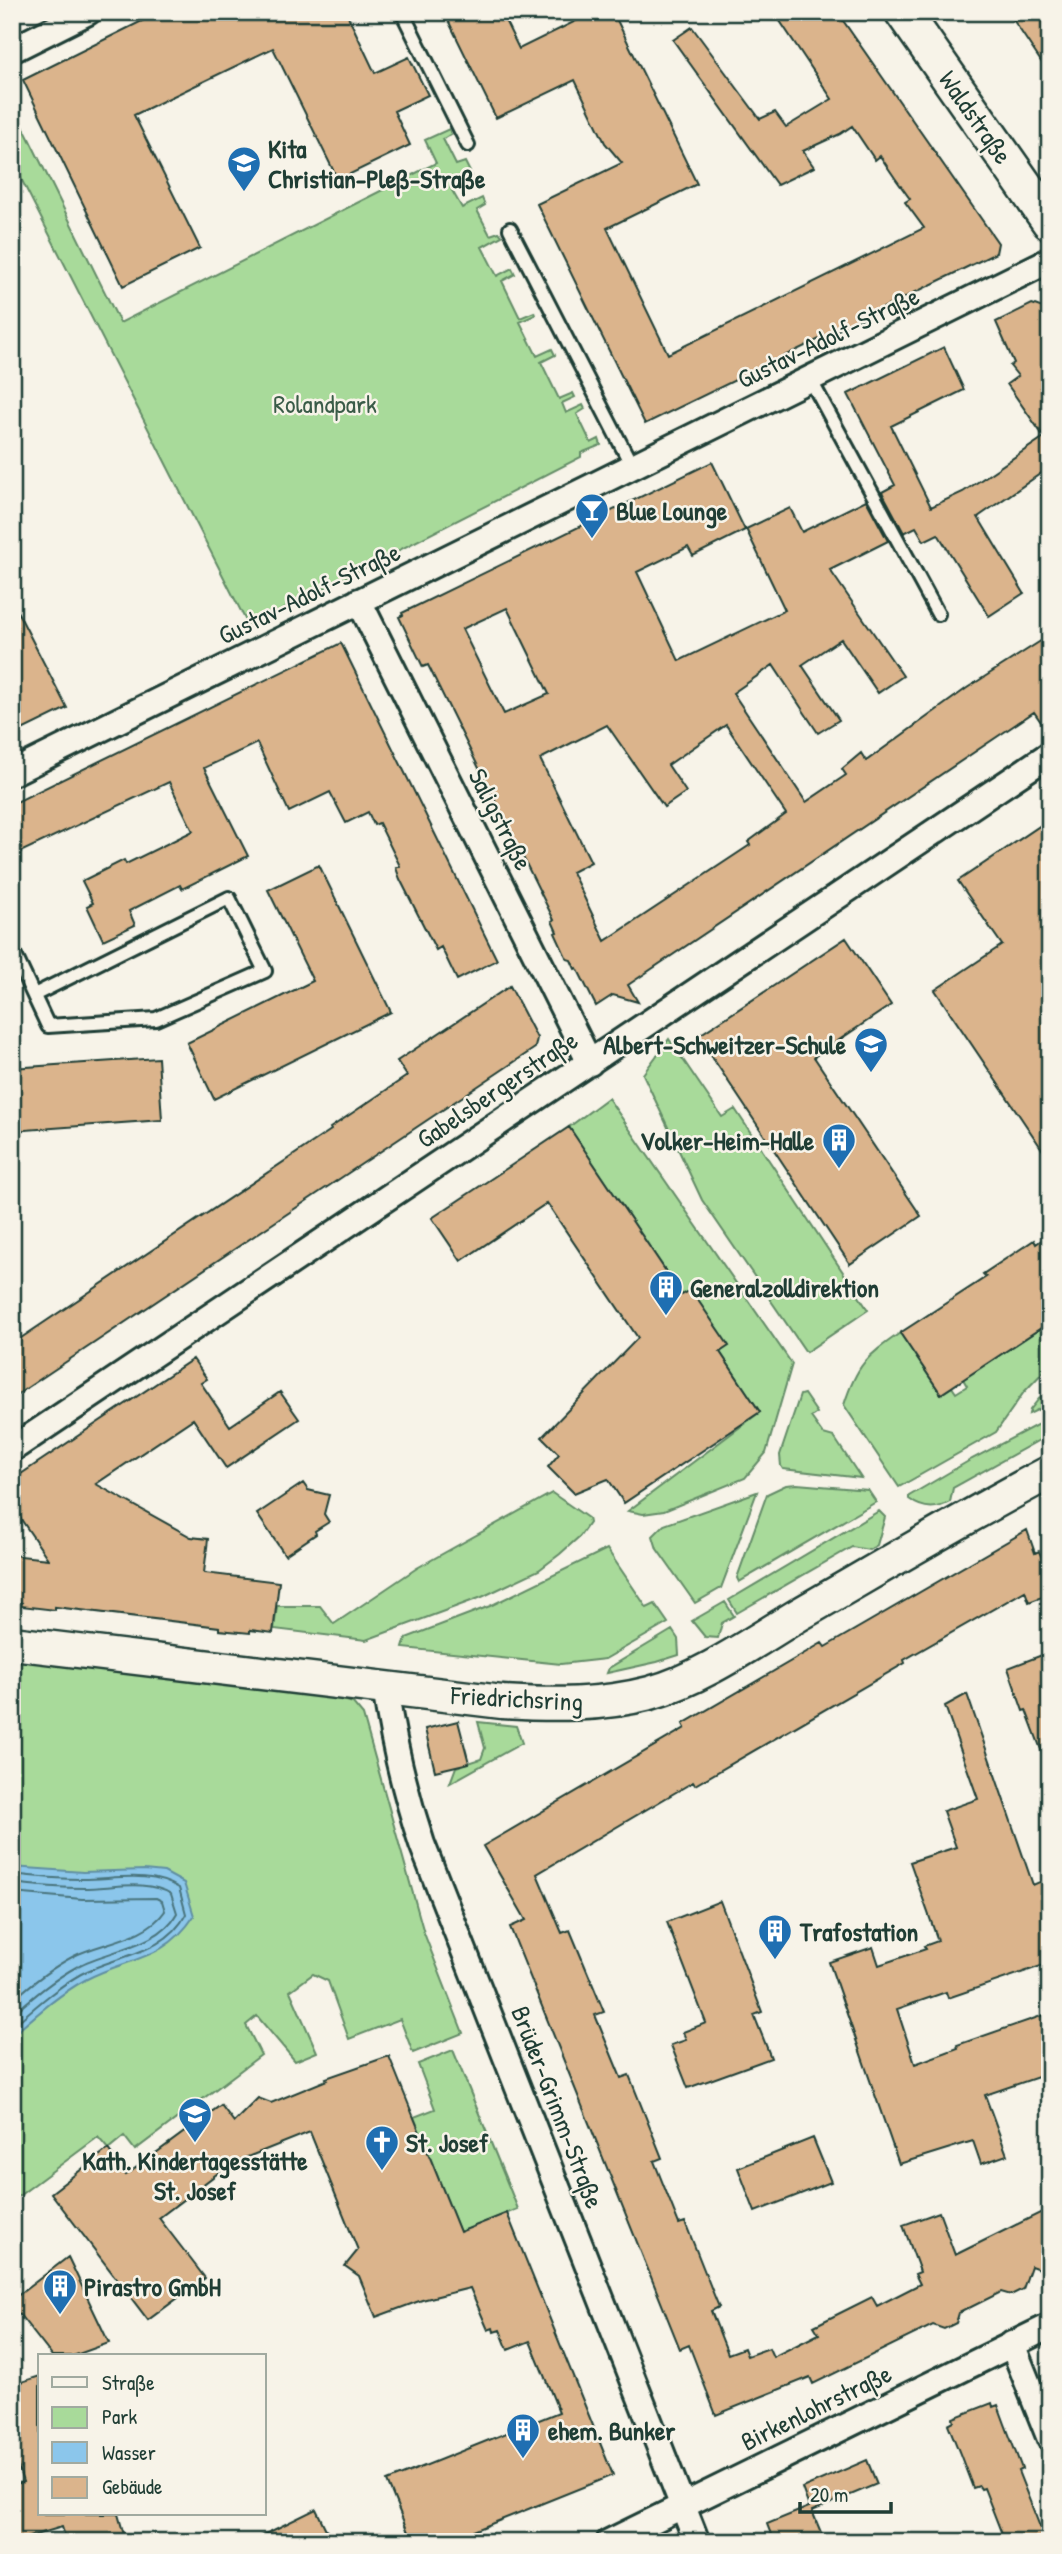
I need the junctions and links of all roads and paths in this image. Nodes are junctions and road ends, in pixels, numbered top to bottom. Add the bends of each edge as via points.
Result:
1 (88, 12) edge
2 (402, 12) edge
3 (903, 12) edge
4 (12, 50) edge
5 (468, 145) dead end
6 (1050, 222) edge
7 (510, 229) dead end
8 (1050, 260) edge
9 (810, 379) junction
10 (632, 467) junction
11 (359, 601) junction
12 (938, 614) dead end
13 (1050, 754) edge
14 (12, 773) edge
15 (12, 949) edge
16 (34, 995) junction
17 (590, 1062) junction
18 (12, 1449) edge
19 (1050, 1472) edge
20 (12, 1643) edge
21 (385, 1687) junction
22 (1050, 2326) edge
23 (1012, 2344) junction
24 (1050, 2439) edge
25 (682, 2505) junction
26 (609, 2542) edge
27 (697, 2542) edge

1 - 4 street
2 - 5 lane
3 - 6 main road, Waldstraße
7 - 10 lane
8 - 9 street, Gustav-Adolf-Straße
9 - 10 street, Gustav-Adolf-Straße
9 - 12 lane
10 - 11 street, Gustav-Adolf-Straße
11 - 14 street, Gustav-Adolf-Straße
11 - 17 street, Saligstraße
13 - 17 street, Gabelsbergerstraße
15 - 16 lane
16 - 16 lane via 229,898 265,971 156,1019 48,1026
17 - 18 street, Gabelsbergerstraße
19 - 21 street, Friedrichsring via 739,1650 652,1692 569,1705 502,1702
20 - 21 street, Friedrichsring
21 - 25 street, Brüder-Grimm-Straße via 393,1745 422,1844
22 - 23 street, Birkenlohrstraße
23 - 24 street
23 - 25 street, Birkenlohrstraße
25 - 26 street, Birkenlohrstraße
25 - 27 street, Brüder-Grimm-Straße

